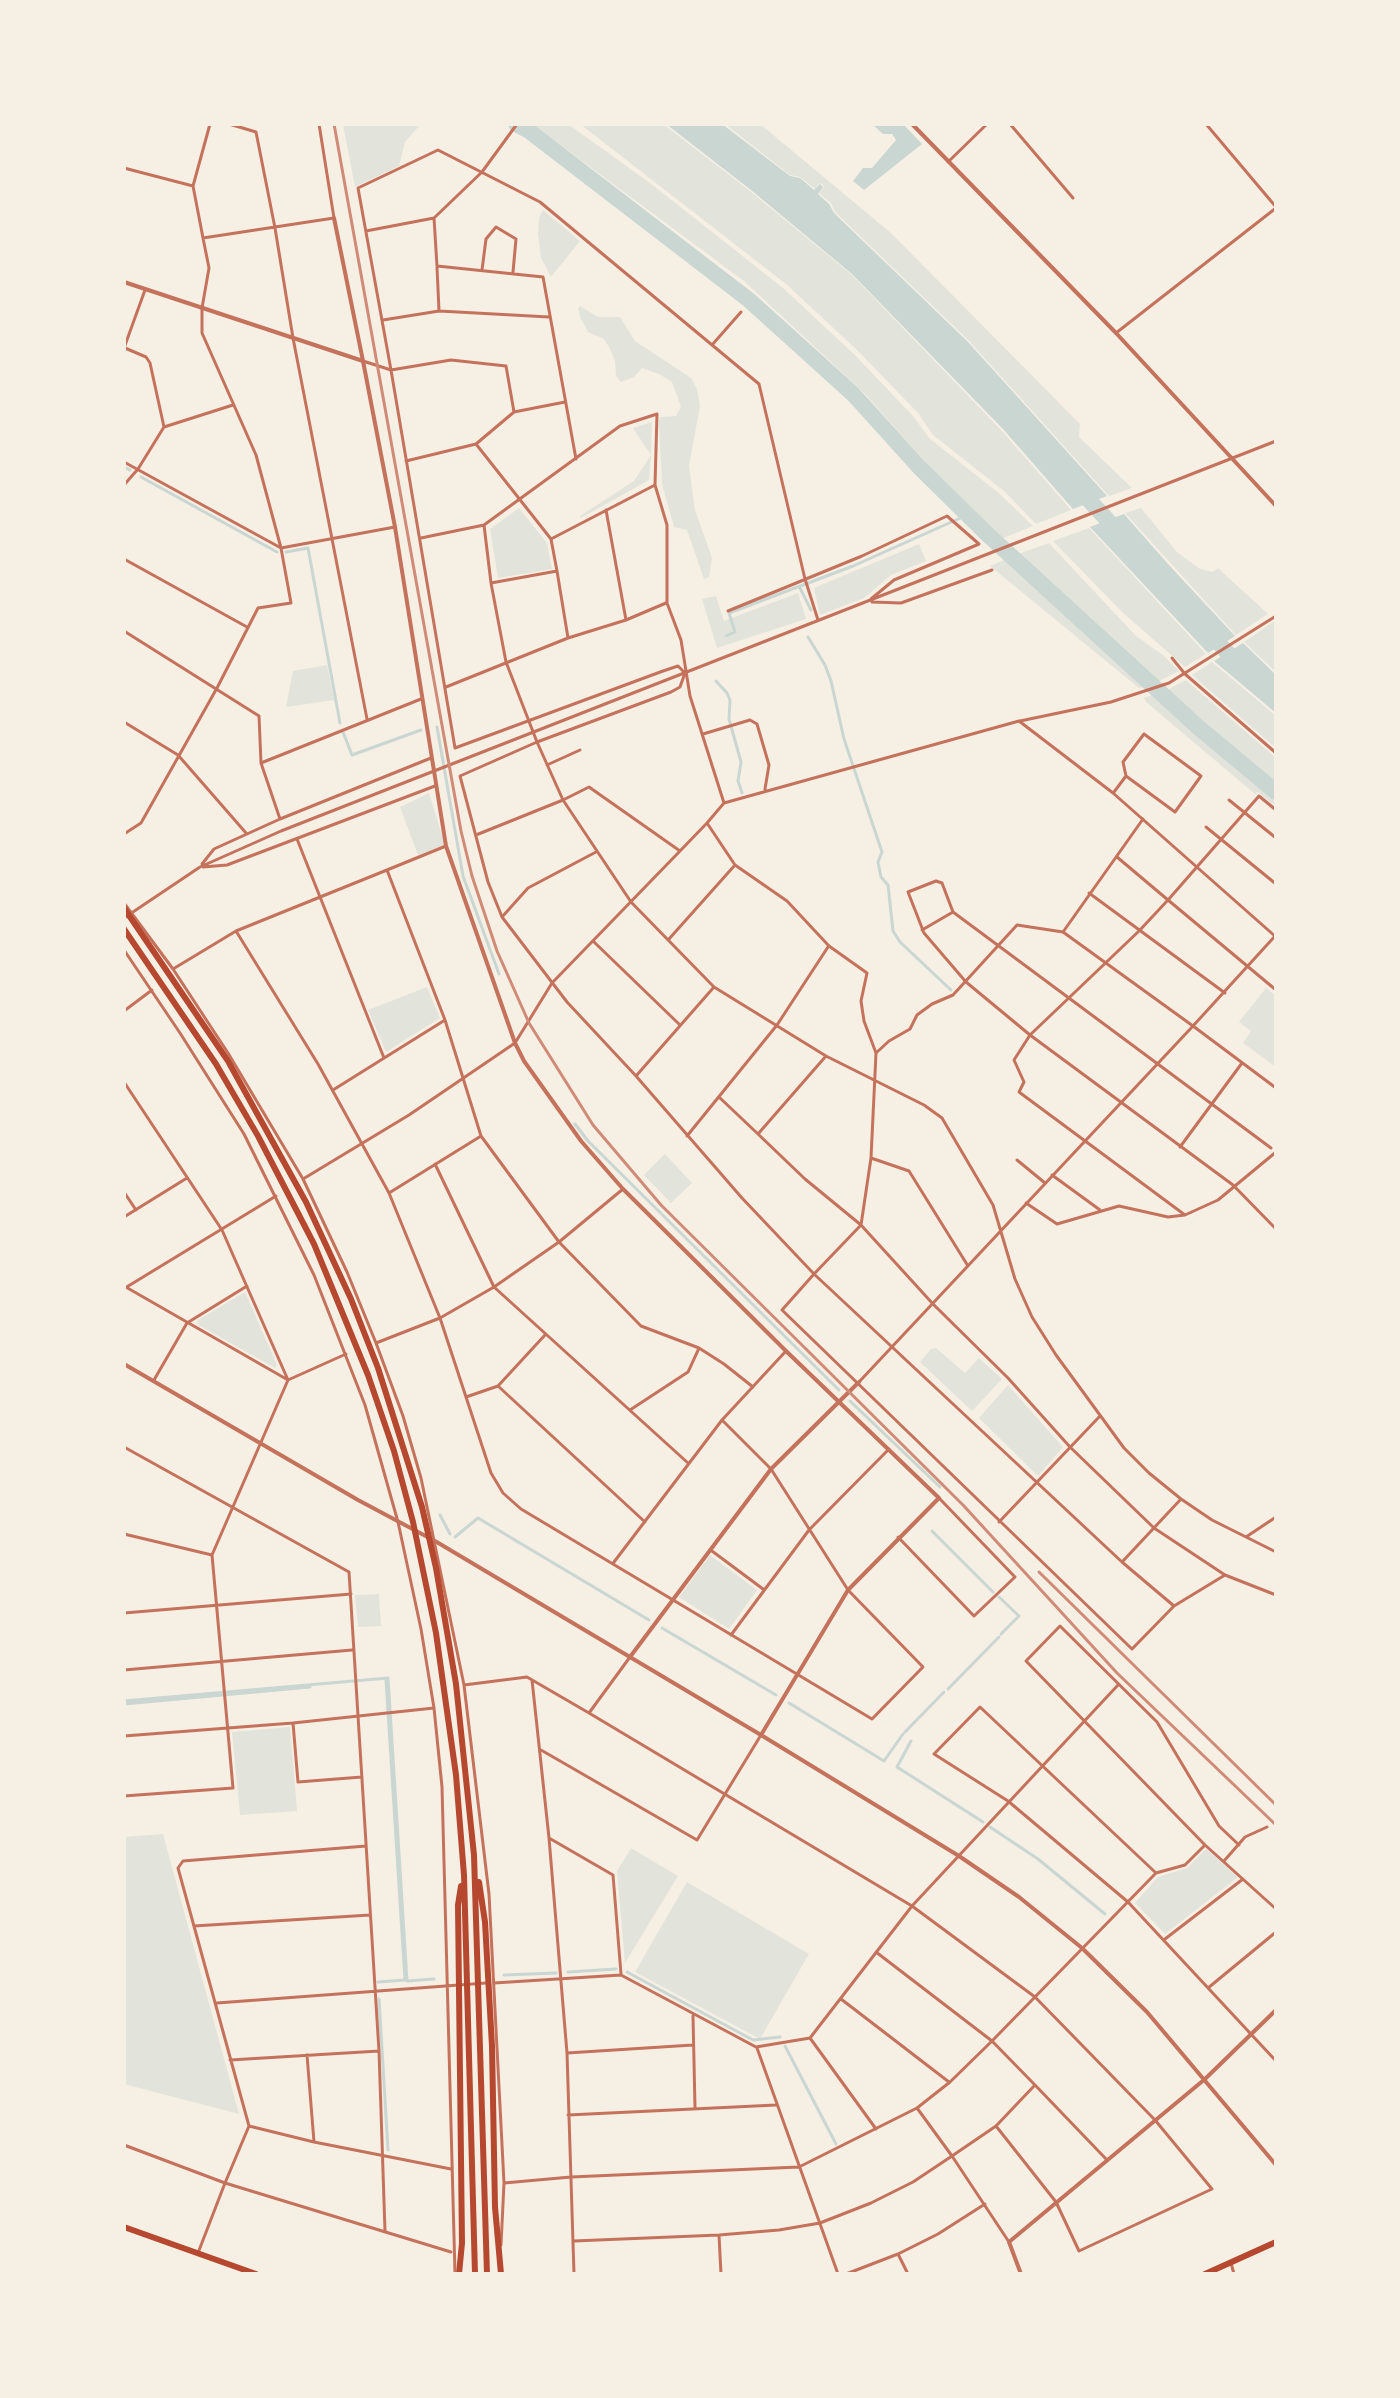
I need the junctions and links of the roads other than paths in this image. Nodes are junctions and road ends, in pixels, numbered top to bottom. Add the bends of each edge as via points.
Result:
1 (210, 124) edge
2 (229, 124) edge
3 (254, 124) edge
4 (319, 124) edge
5 (517, 124) edge
6 (912, 124) edge
7 (987, 124) edge
8 (1010, 124) edge
9 (1206, 124) edge
10 (256, 132) junction
11 (948, 162) junction
12 (124, 168) edge
13 (482, 172) junction
14 (193, 186) junction
15 (1073, 198) dead end
16 (1276, 208) edge
17 (334, 218) junction
18 (434, 218) junction
19 (275, 228) junction
20 (366, 231) junction
21 (203, 238) junction
22 (437, 266) junction
23 (482, 270) junction
24 (512, 273) junction
25 (124, 282) edge
26 (145, 290) junction
27 (202, 308) junction
28 (439, 311) junction
29 (741, 312) dead end
30 (549, 317) junction
31 (383, 320) junction
32 (1116, 333) junction
33 (293, 338) junction
34 (712, 345) junction
35 (124, 349) edge
36 (363, 361) junction
37 (391, 370) junction
38 (566, 402) junction
39 (233, 405) junction
40 (514, 412) junction
41 (164, 427) junction
42 (1276, 441) edge
43 (476, 444) junction
44 (576, 459) junction
45 (406, 461) junction
46 (124, 462) edge
47 (138, 469) junction
48 (124, 485) edge
49 (655, 485) junction
50 (520, 500) junction
51 (1276, 506) edge
52 (606, 510) junction
53 (484, 525) junction
54 (395, 527) junction
55 (421, 538) junction
56 (333, 539) junction
57 (551, 539) junction
58 (281, 548) junction
59 (124, 559) edge
60 (992, 570) dead end
61 (557, 571) junction
62 (805, 579) junction
63 (491, 583) junction
64 (868, 602) junction
65 (667, 603) junction
66 (728, 611) dead end
67 (1276, 616) edge
68 (626, 620) junction
69 (818, 620) junction
70 (248, 627) junction
71 (124, 631) edge
72 (568, 638) junction
73 (1172, 658) dead end
74 (506, 662) junction
75 (685, 673) junction
76 (1185, 674) junction
77 (445, 687) junction
78 (217, 688) junction
79 (423, 698) junction
80 (367, 719) junction
81 (529, 720) junction
82 (1019, 721) junction
83 (124, 723) edge
84 (703, 734) junction
85 (537, 742) junction
86 (580, 750) dead end
87 (1276, 753) edge
88 (178, 755) junction
89 (431, 758) junction
90 (261, 763) junction
91 (547, 765) junction
92 (1126, 776) junction
93 (435, 786) junction
94 (765, 791) junction
95 (1113, 793) junction
96 (563, 800) junction
97 (1229, 800) dead end
98 (724, 803) junction
99 (1276, 810) edge
100 (1244, 812) junction
101 (280, 819) junction
102 (1143, 819) junction
103 (707, 823) junction
104 (1206, 827) dead end
105 (246, 833) junction
106 (124, 834) edge
107 (476, 835) junction
108 (1221, 837) junction
109 (1276, 838) edge
110 (297, 839) junction
111 (446, 846) junction
112 (680, 851) junction
113 (596, 852) junction
114 (1117, 857) junction
115 (735, 865) junction
116 (1197, 866) junction
117 (200, 867) junction
118 (387, 870) junction
119 (1276, 884) edge
120 (1089, 893) junction
121 (322, 896) junction
122 (1168, 900) junction
123 (631, 902) junction
124 (126, 908) edge
125 (953, 912) junction
126 (502, 917) junction
127 (124, 918) edge
128 (124, 929) edge
129 (922, 930) junction
130 (236, 931) junction
131 (1139, 931) junction
132 (1063, 932) junction
133 (1276, 936) edge
134 (669, 939) junction
135 (593, 941) junction
136 (997, 945) junction
137 (829, 946) junction
138 (124, 950) edge
139 (1105, 961) junction
140 (1247, 967) junction
141 (173, 969) junction
142 (966, 982) junction
143 (552, 983) junction
144 (714, 987) junction
145 (152, 990) junction
146 (1276, 990) edge
147 (1225, 993) junction
148 (1068, 998) junction
149 (124, 1011) edge
150 (445, 1020) junction
151 (680, 1025) junction
152 (777, 1025) junction
153 (1193, 1026) junction
154 (1030, 1035) junction
155 (515, 1043) junction
156 (876, 1053) junction
157 (826, 1056) junction
158 (384, 1058) junction
159 (1157, 1063) junction
160 (1242, 1063) junction
161 (636, 1076) junction
162 (463, 1079) junction
163 (874, 1080) junction
164 (124, 1082) edge
165 (1276, 1088) edge
166 (333, 1090) junction
167 (720, 1097) junction
168 (1120, 1102) junction
169 (1211, 1104) junction
170 (758, 1134) junction
171 (481, 1136) junction
172 (687, 1136) junction
173 (1084, 1141) junction
174 (363, 1144) junction
175 (1180, 1147) junction
176 (1271, 1148) dead end
177 (1276, 1152) edge
178 (871, 1158) junction
179 (1017, 1160) dead end
180 (435, 1164) junction
181 (1052, 1175) junction
182 (187, 1178) junction
183 (303, 1179) junction
184 (1045, 1183) junction
185 (1233, 1185) junction
186 (623, 1189) junction
187 (124, 1192) edge
188 (389, 1193) junction
189 (276, 1196) junction
190 (1026, 1203) junction
191 (136, 1210) junction
192 (1100, 1210) junction
193 (1185, 1215) junction
194 (124, 1217) edge
195 (861, 1225) junction
196 (1276, 1229) edge
197 (222, 1230) junction
198 (1001, 1232) junction
199 (559, 1242) junction
200 (968, 1266) junction
201 (814, 1274) junction
202 (247, 1286) junction
203 (125, 1287) edge
204 (494, 1287) junction
205 (933, 1304) junction
206 (440, 1318) junction
207 (187, 1323) junction
208 (545, 1334) junction
209 (376, 1343) junction
210 (894, 1346) junction
211 (699, 1348) junction
212 (786, 1351) junction
213 (346, 1354) junction
214 (124, 1364) edge
215 (154, 1380) junction
216 (288, 1380) junction
217 (859, 1382) junction
218 (498, 1386) junction
219 (753, 1387) junction
220 (466, 1397) junction
221 (840, 1401) junction
222 (630, 1410) junction
223 (1100, 1416) junction
224 (722, 1420) junction
225 (260, 1442) junction
226 (124, 1447) edge
227 (1070, 1447) junction
228 (889, 1449) junction
229 (688, 1463) junction
230 (771, 1469) junction
231 (1038, 1482) junction
232 (939, 1498) junction
233 (1181, 1499) junction
234 (231, 1506) junction
235 (1276, 1517) edge
236 (398, 1522) junction
237 (645, 1522) junction
238 (999, 1522) junction
239 (1154, 1528) junction
240 (809, 1530) junction
241 (124, 1534) edge
242 (898, 1537) junction
243 (1246, 1537) junction
244 (435, 1541) junction
245 (710, 1549) junction
246 (1276, 1552) edge
247 (212, 1555) junction
248 (1122, 1562) junction
249 (613, 1563) junction
250 (1225, 1575) junction
251 (763, 1589) junction
252 (848, 1590) junction
253 (351, 1594) junction
254 (1276, 1595) edge
255 (672, 1599) junction
256 (216, 1605) junction
257 (1174, 1606) junction
258 (124, 1613) edge
259 (731, 1636) junction
260 (352, 1650) junction
261 (630, 1657) junction
262 (221, 1661) junction
263 (124, 1670) edge
264 (797, 1674) junction
265 (532, 1680) junction
266 (464, 1685) junction
267 (1118, 1685) junction
268 (434, 1708) junction
269 (589, 1713) junction
270 (357, 1714) junction
271 (1085, 1721) junction
272 (293, 1723) junction
273 (228, 1727) junction
274 (761, 1735) junction
275 (124, 1736) edge
276 (541, 1750) junction
277 (1042, 1765) junction
278 (362, 1777) junction
279 (724, 1793) junction
280 (124, 1796) edge
281 (1008, 1801) junction
282 (1267, 1827) dead end
283 (549, 1838) junction
284 (1205, 1845) junction
285 (1239, 1845) junction
286 (366, 1846) junction
287 (474, 1855) junction
288 (959, 1856) junction
289 (1224, 1861) junction
290 (1156, 1873) junction
291 (464, 1875) junction
292 (1243, 1879) junction
293 (1128, 1902) junction
294 (912, 1906) junction
295 (1276, 1909) edge
296 (370, 1915) junction
297 (194, 1926) junction
298 (1276, 1932) edge
299 (1165, 1939) junction
300 (1082, 1948) junction
301 (876, 1952) junction
302 (621, 1975) junction
303 (560, 1979) junction
304 (495, 1982) junction
305 (446, 1987) junction
306 (1208, 1988) junction
307 (375, 1992) junction
308 (1035, 1997) junction
309 (841, 1999) junction
310 (217, 2003) junction
311 (1276, 2010) edge
312 (693, 2014) junction
313 (1252, 2034) junction
314 (810, 2038) junction
315 (992, 2041) junction
316 (693, 2045) junction
317 (756, 2047) junction
318 (379, 2051) junction
319 (567, 2053) junction
320 (307, 2055) junction
321 (230, 2060) junction
322 (1276, 2061) edge
323 (1205, 2079) junction
324 (950, 2082) junction
325 (1035, 2085) junction
326 (776, 2105) junction
327 (695, 2108) junction
328 (917, 2108) junction
329 (568, 2115) junction
330 (1155, 2120) junction
331 (249, 2126) junction
332 (996, 2126) junction
333 (876, 2129) junction
334 (314, 2142) junction
335 (124, 2145) edge
336 (952, 2156) junction
337 (384, 2157) junction
338 (1107, 2160) junction
339 (1276, 2165) edge
340 (799, 2167) junction
341 (451, 2169) junction
342 (571, 2177) junction
343 (225, 2183) junction
344 (504, 2183) junction
345 (1056, 2202) junction
346 (985, 2204) junction
347 (820, 2223) junction
348 (124, 2227) edge
349 (385, 2233) junction
350 (719, 2235) junction
351 (574, 2241) junction
352 (1009, 2242) junction
353 (1276, 2242) edge
354 (198, 2253) junction
355 (453, 2253) junction
356 (898, 2254) junction
357 (501, 2255) junction
358 (1231, 2263) junction
359 (256, 2274) edge
360 (457, 2274) edge
361 (475, 2274) edge
362 (487, 2274) edge
363 (501, 2274) edge
364 (574, 2274) edge
365 (721, 2274) edge
366 (838, 2274) edge
367 (846, 2274) edge
368 (908, 2274) edge
369 (1021, 2274) edge
370 (1205, 2274) edge
371 (1234, 2274) edge

1 - 14 street
2 - 10 street
3 - 10 street
4 - 17 street
5 - 13 street
6 - 11 street
7 - 11 street
8 - 15 street
9 - 16 street
10 - 19 street
11 - 32 street
12 - 14 street
13 - 18 street
13 - 20 street via 438,150 358,188
13 - 34 street via 540,202
14 - 21 street
16 - 32 street
17 - 19 street
17 - 36 street
18 - 20 street
18 - 22 street
19 - 21 street
19 - 33 street
20 - 31 street
21 - 27 street via 209,268
22 - 23 street
22 - 28 street
23 - 24 street
23 - 24 street via 486,239 496,227 516,239
24 - 30 street via 543,277
25 - 26 street
26 - 27 street
26 - 35 street
27 - 33 street
27 - 39 street via 202,333
28 - 30 street
28 - 31 street
29 - 34 street
30 - 38 street
31 - 37 street
32 - 51 street
33 - 36 street
33 - 56 street
34 - 62 street via 759,384
35 - 41 street via 150,363
36 - 37 street
36 - 54 street
37 - 40 street via 451,360 506,366
37 - 45 street
38 - 40 street
38 - 44 street
39 - 41 street
39 - 58 street via 256,455
40 - 43 street
41 - 47 street
42 - 64 street
43 - 45 street
43 - 50 street
44 - 49 street via 620,426 657,414
44 - 50 street
45 - 55 street
46 - 47 street
47 - 48 street
47 - 58 street
49 - 52 street
49 - 65 street via 667,525
50 - 53 street
50 - 57 street
52 - 57 street
52 - 68 street
53 - 55 street
53 - 63 street
54 - 56 street
54 - 79 street
55 - 77 street
56 - 58 street
56 - 80 street
57 - 61 street
58 - 70 street via 291,603 258,608
59 - 70 street
60 - 64 street via 901,603
61 - 63 street
61 - 72 street
62 - 64 street via 947,516 979,544 894,580
62 - 66 street
62 - 69 street
63 - 74 street
64 - 69 street
65 - 68 street
65 - 75 street via 681,640
67 - 76 street
68 - 72 street
69 - 75 street
70 - 78 street
71 - 78 street
72 - 74 street
73 - 76 street
74 - 77 street
74 - 81 street
75 - 81 street via 678,666
75 - 84 street
75 - 85 street via 680,687 671,692
75 - 117 street
76 - 82 street via 1111,702
76 - 87 street
77 - 81 street via 455,748
78 - 88 street
78 - 90 street via 259,716
79 - 80 street
79 - 89 street
80 - 90 street
81 - 85 street
82 - 94 street
82 - 95 street
83 - 88 street
84 - 94 street via 750,720 757,724 769,765
84 - 98 street
85 - 91 street
85 - 107 street via 460,776
86 - 91 street
88 - 105 street
88 - 106 street via 141,823
89 - 93 street
89 - 101 street
90 - 101 street
91 - 96 street
92 - 92 street via 1175,812 1201,776 1144,734 1123,762
92 - 95 street
93 - 110 street
93 - 111 street
94 - 98 street
95 - 102 street
96 - 107 street
96 - 112 street via 589,787
96 - 113 street
97 - 100 street
98 - 103 street
99 - 100 street via 1259,796
100 - 108 street
100 - 109 street
101 - 105 street
102 - 114 street
102 - 116 street
103 - 112 street
103 - 115 street
104 - 108 street
105 - 117 street via 214,849
107 - 126 street
108 - 116 street
108 - 119 street
110 - 117 street via 227,865
110 - 121 street
111 - 118 street
111 - 155 street
112 - 123 street
113 - 123 street
113 - 126 street via 528,888
114 - 120 street
114 - 122 street
115 - 134 street
115 - 137 street via 787,901
116 - 122 street
116 - 133 street
117 - 124 street
118 - 121 street
118 - 150 street
120 - 131 street
120 - 132 street
121 - 130 street
121 - 158 street
122 - 131 street
122 - 140 street
123 - 134 street
123 - 135 street
124 - 127 street
124 - 141 street
124 - 287 highway via 228,1061 287,1164 378,1368 409,1461 439,1582
125 - 129 street
125 - 129 street via 942,883 908,892
125 - 136 street
126 - 143 street
128 - 291 highway via 258,1136 314,1244 368,1375 398,1465 427,1586 456,1775
129 - 142 street
130 - 141 street
130 - 166 street
131 - 139 street
131 - 147 street
132 - 136 street via 1017,925
132 - 139 street
133 - 140 street
134 - 144 street
135 - 143 street
135 - 151 street
136 - 142 street
136 - 148 street
137 - 152 street
137 - 156 street via 867,973 861,1001
138 - 145 street
139 - 148 street
139 - 153 street
140 - 146 street
140 - 147 street
141 - 183 street
142 - 154 street
142 - 156 street via 917,1015 910,1029
143 - 155 street
143 - 161 street
144 - 151 street
144 - 152 street
145 - 149 street
145 - 189 street via 244,1134
147 - 153 street
148 - 154 street
148 - 159 street
150 - 158 street
150 - 162 street
151 - 161 street
152 - 157 street
152 - 167 street
153 - 159 street
153 - 160 street
154 - 168 street
154 - 173 street via 1014,1060 1024,1082 1019,1092
155 - 162 street
155 - 186 street via 539,1085
156 - 163 street
157 - 163 street
157 - 170 street
158 - 166 street
159 - 168 street
159 - 169 street
160 - 165 street
160 - 169 street
161 - 172 street
162 - 171 street
162 - 174 street
163 - 178 street
163 - 198 street via 942,1118 993,1205
164 - 182 street
166 - 174 street
167 - 170 street
167 - 172 street
168 - 173 street
168 - 175 street
169 - 175 street
169 - 176 street
170 - 195 street
171 - 180 street
171 - 199 street
172 - 201 street
173 - 181 street
173 - 193 street
174 - 183 street
174 - 188 street
175 - 185 street
177 - 185 street
178 - 195 street
178 - 200 street via 909,1171
179 - 184 street
180 - 188 street
180 - 204 street
181 - 184 street
181 - 192 street
182 - 191 street
182 - 197 street
183 - 209 street
184 - 190 street
185 - 193 street via 1218,1200
185 - 196 street
186 - 199 street
186 - 212 street
187 - 191 street
188 - 206 street
189 - 197 street
189 - 213 street
190 - 192 street via 1057,1224
190 - 198 street
191 - 194 street
192 - 193 street via 1119,1206 1168,1217
195 - 201 street
195 - 205 street
197 - 202 street
197 - 203 street
198 - 200 street
198 - 223 street via 1032,1317
199 - 204 street
199 - 211 street via 641,1326
200 - 205 street
201 - 210 street
201 - 217 street via 782,1310
202 - 207 street
202 - 216 street
203 - 207 street
204 - 206 street
204 - 208 street
205 - 210 street
205 - 227 street
206 - 209 street
206 - 220 street
207 - 215 street
207 - 216 street
208 - 218 street
208 - 222 street
209 - 244 street via 403,1416
210 - 217 street
210 - 231 street
211 - 219 street
211 - 222 street via 688,1372
212 - 219 street
212 - 221 street
213 - 216 street
213 - 236 street
214 - 215 street
215 - 225 street
216 - 225 street
217 - 221 street
217 - 238 street
218 - 220 street
218 - 237 street
219 - 224 street
220 - 249 street via 491,1473 503,1493
221 - 228 street
221 - 230 street
222 - 229 street
223 - 227 street
223 - 233 street via 1124,1448
224 - 229 street
224 - 230 street
225 - 234 street
225 - 236 street
226 - 234 street
227 - 231 street
227 - 239 street
228 - 232 street
228 - 240 street
229 - 237 street
230 - 240 street
230 - 245 street
231 - 238 street
231 - 248 street
232 - 242 street
232 - 242 street via 1015,1577 1005,1587 974,1616
233 - 239 street
233 - 243 street
234 - 247 street
234 - 253 street via 349,1572
235 - 243 street
236 - 244 street
236 - 268 street
237 - 249 street
238 - 257 street via 1132,1649
239 - 248 street
239 - 250 street
240 - 251 street
240 - 252 street
241 - 247 street
242 - 252 street
243 - 246 street
244 - 261 street
244 - 266 street
245 - 251 street
245 - 255 street
247 - 256 street
248 - 257 street
249 - 255 street
250 - 254 street
250 - 257 street
251 - 259 street
252 - 264 street
252 - 264 street via 923,1667 872,1719
253 - 256 street
253 - 260 street
255 - 259 street
255 - 261 street
256 - 258 street
256 - 262 street
259 - 264 street
260 - 262 street
260 - 270 street
261 - 269 street
261 - 274 street
262 - 263 street
262 - 273 street
264 - 274 street
265 - 266 street
265 - 269 street
265 - 276 street
266 - 304 street
267 - 271 street
267 - 271 street via 1060,1626 1026,1661
267 - 285 street via 1157,1722 1219,1826
268 - 270 street
268 - 305 street via 442,1787
269 - 279 street
270 - 272 street
270 - 278 street
271 - 277 street
271 - 284 street
272 - 273 street
272 - 278 street via 298,1782
273 - 275 street
273 - 280 street via 233,1788
274 - 279 street
274 - 288 street
276 - 279 street via 697,1840
276 - 283 street
277 - 281 street
277 - 281 street via 980,1707 934,1754
277 - 290 street
278 - 286 street
279 - 294 street
281 - 288 street
281 - 293 street
282 - 285 street
283 - 302 street via 613,1875
283 - 303 street
284 - 289 street
284 - 290 street via 1185,1865
285 - 289 street
286 - 296 street
286 - 297 street via 183,1861 178,1868
287 - 357 highway via 485,1922
287 - 362 highway
288 - 294 street
288 - 300 street
289 - 292 street
290 - 293 street
291 - 360 highway via 458,1905 462,2243
291 - 361 highway
292 - 295 street
292 - 299 street
293 - 299 street
293 - 300 street
294 - 301 street
294 - 308 street
296 - 297 street
296 - 307 street
297 - 310 street
298 - 306 street
299 - 306 street
300 - 308 street
300 - 323 street
301 - 309 street
301 - 315 street
302 - 303 street
302 - 312 street
303 - 304 street
303 - 319 street
304 - 305 street
304 - 344 street
305 - 307 street
305 - 341 street
306 - 313 street
307 - 310 street
307 - 318 street
308 - 315 street
308 - 330 street
309 - 314 street
309 - 324 street
310 - 321 street
311 - 313 street
312 - 316 street
312 - 317 street
313 - 322 street
313 - 323 street
314 - 317 street
314 - 333 street
315 - 324 street
315 - 325 street
316 - 319 street
316 - 327 street
317 - 326 street
318 - 320 street
318 - 337 street
319 - 329 street
320 - 321 street
320 - 334 street
321 - 331 street
323 - 330 street
323 - 339 street
324 - 328 street
325 - 332 street
325 - 338 street
326 - 327 street
326 - 340 street
327 - 329 street
328 - 333 street
328 - 336 street
329 - 342 street
330 - 338 street
330 - 345 street via 1212,2189 1079,2251
331 - 334 street
331 - 343 street
332 - 336 street
332 - 345 street
333 - 340 street
334 - 337 street
335 - 343 street
336 - 346 street
336 - 347 street via 913,2182
337 - 341 street
337 - 349 street
338 - 345 street
340 - 342 street
340 - 347 street
341 - 355 street
342 - 344 street
342 - 351 street
343 - 349 street
343 - 354 street
344 - 357 street
345 - 352 street
346 - 352 street
346 - 356 street
347 - 350 street
347 - 366 street
348 - 354 highway
349 - 355 street
350 - 351 street
350 - 365 street
351 - 364 street
352 - 369 street
353 - 358 highway
354 - 359 highway
355 - 360 street
356 - 367 street
356 - 368 street
357 - 363 highway
358 - 370 highway
358 - 371 street

